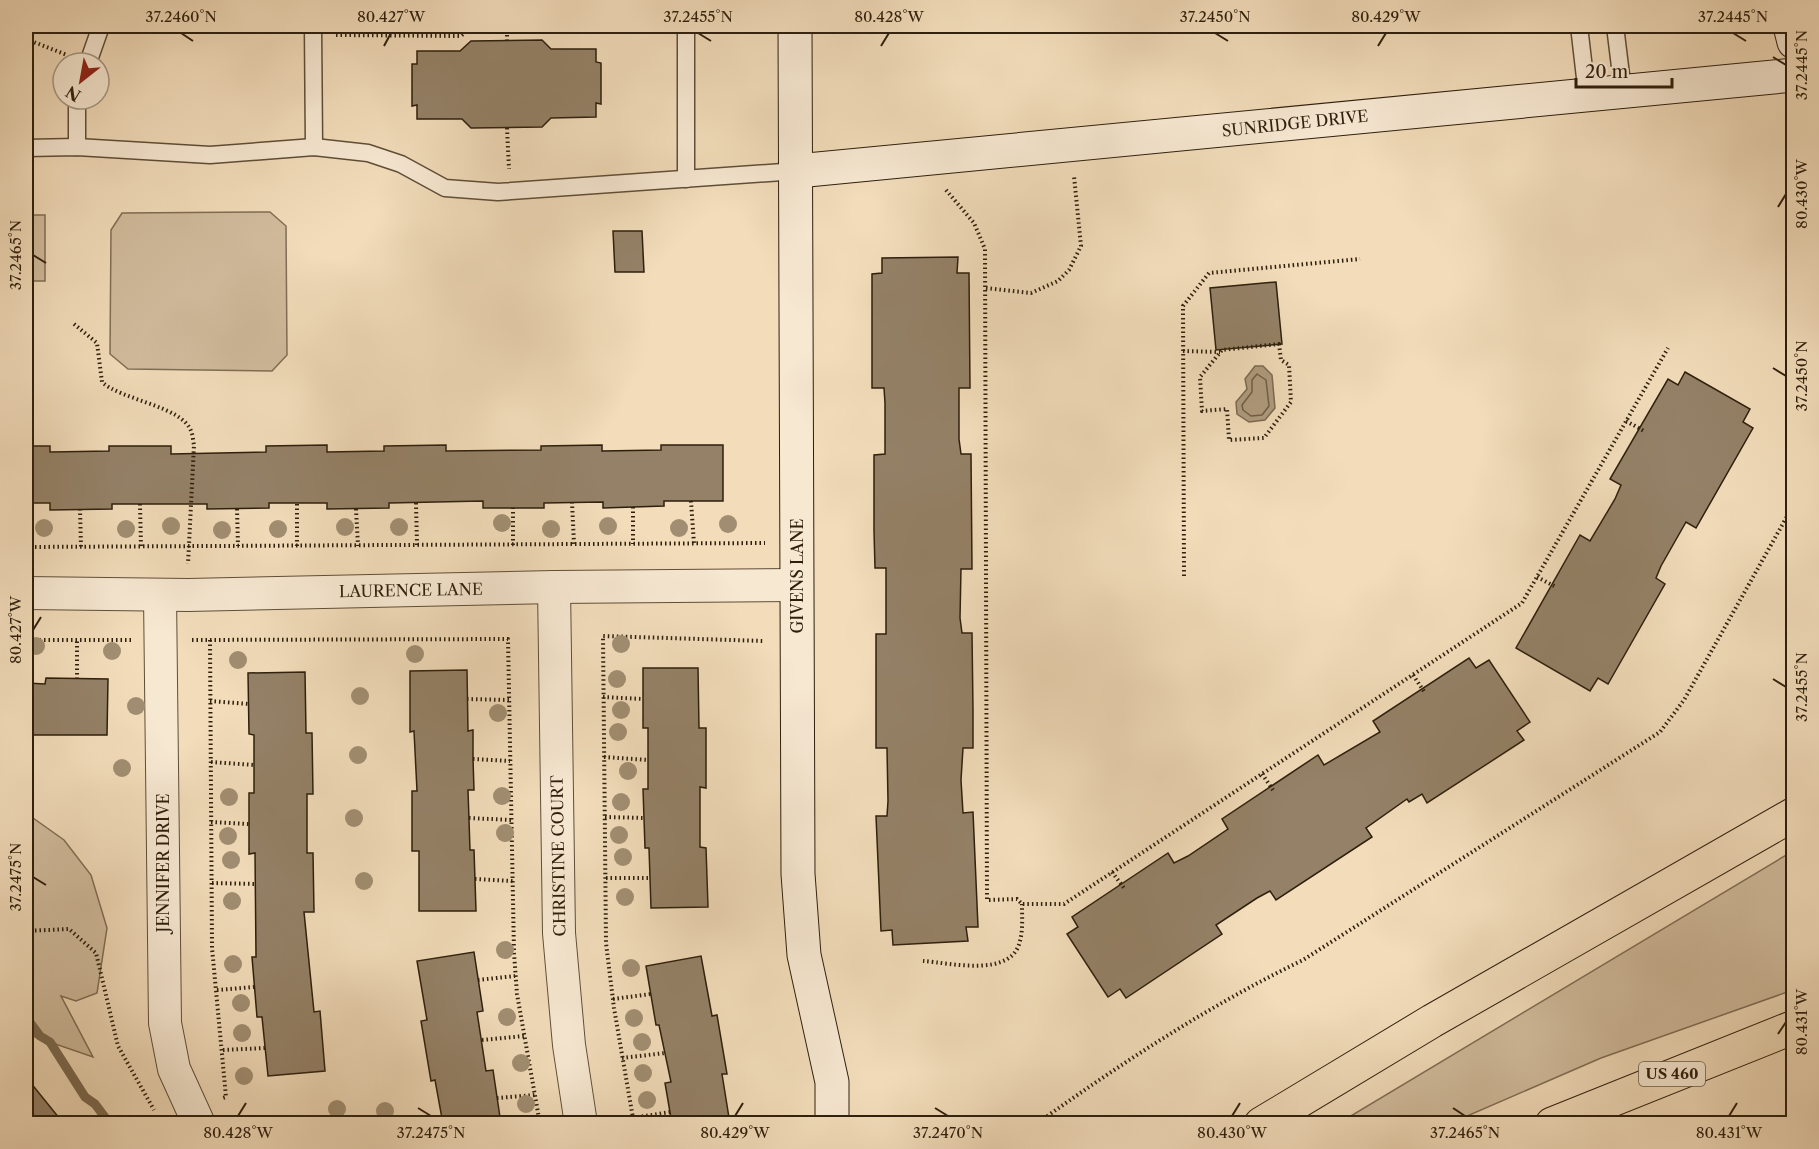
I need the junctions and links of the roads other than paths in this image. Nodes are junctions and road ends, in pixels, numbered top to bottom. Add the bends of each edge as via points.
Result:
1 (101, 26) edge
2 (314, 26) edge
3 (686, 26) edge
4 (795, 26) edge
5 (1579, 26) edge
6 (1615, 26) edge
7 (1790, 26) edge
8 (1794, 42) edge
9 (92, 51) edge
10 (1794, 75) edge
11 (1623, 91) junction
12 (1587, 95) junction
13 (77, 111) edge
14 (77, 147) junction
15 (314, 147) junction
16 (26, 148) edge
17 (797, 171) junction
18 (686, 179) junction
19 (797, 585) junction
20 (554, 587) junction
21 (26, 593) edge
22 (160, 595) junction
23 (1794, 814) edge
24 (1794, 1027) edge
25 (199, 1124) edge
26 (581, 1124) edge
27 (832, 1124) edge
28 (1261, 1124) edge
29 (1552, 1124) edge

1 - 9 lane
2 - 15 lane
3 - 18 lane
4 - 17 street, GIVENS LANE
5 - 12 lane
6 - 11 lane
7 - 8 street
10 - 11 street, SUNRIDGE DRIVE
11 - 12 street, SUNRIDGE DRIVE
12 - 17 street, SUNRIDGE DRIVE
13 - 14 lane
14 - 15 lane via 210,154
14 - 16 lane
15 - 18 lane via 368,153 401,164 445,188 498,192
17 - 18 lane
17 - 19 street, GIVENS LANE
19 - 20 street, LAURENCE LANE
19 - 27 street, GIVENS LANE via 798,874 804,955 832,1082
20 - 22 street, LAURENCE LANE
20 - 26 street, CHRISTINE COURT via 559,933
21 - 22 street, LAURENCE LANE
22 - 25 street, JENNIFER DRIVE via 165,1023 174,1069
23 - 28 highway via 1432,1021
24 - 29 highway, US 460

